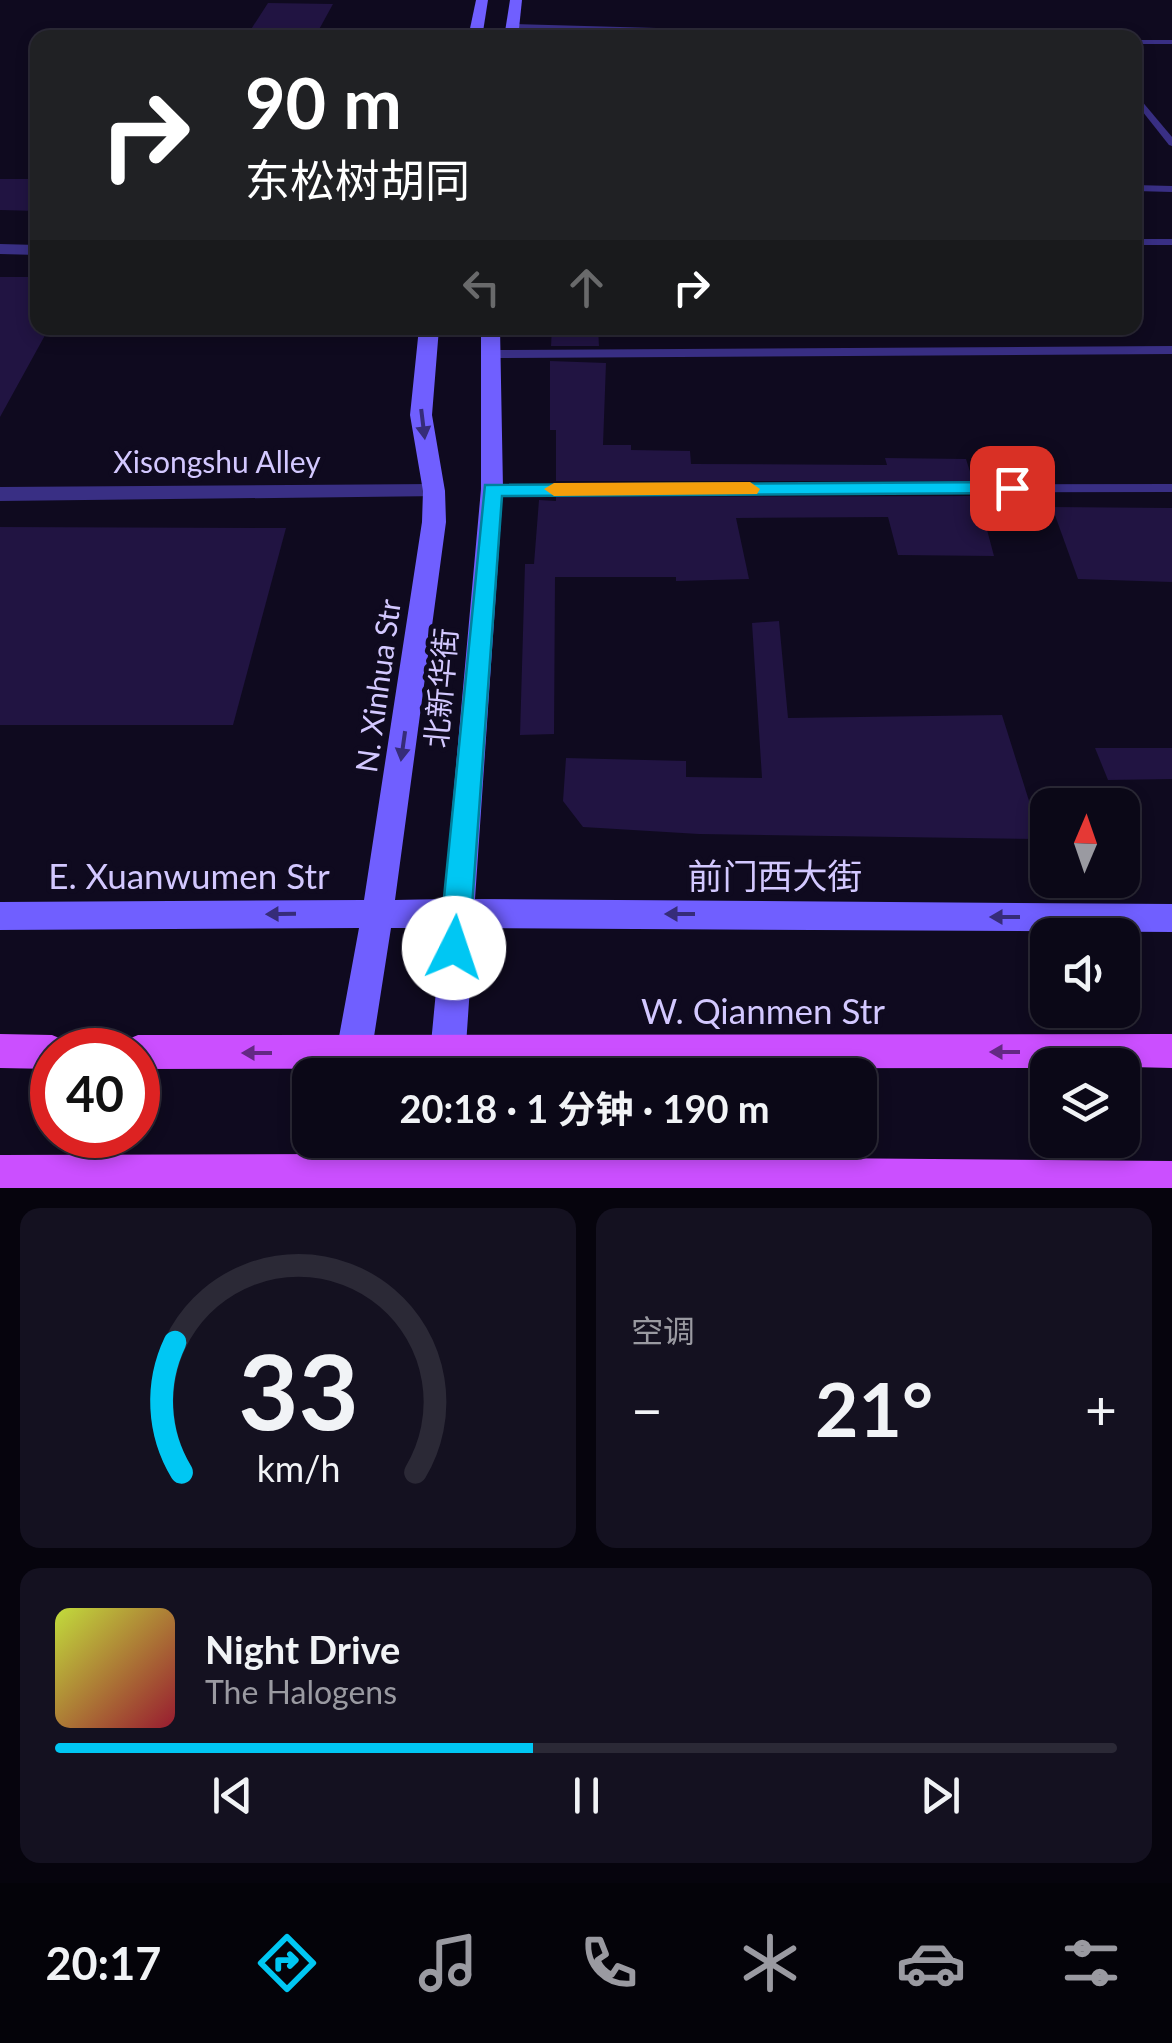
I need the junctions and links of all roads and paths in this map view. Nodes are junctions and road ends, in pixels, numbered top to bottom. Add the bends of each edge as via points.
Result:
1 (482, 0) edge
2 (516, 0) edge
3 (476, 30) edge
4 (512, 30) edge
5 (1142, 42) edge
6 (1172, 42) edge
7 (1142, 105) edge
8 (1172, 143) edge
9 (1142, 188) edge
10 (1172, 188) edge
11 (1142, 242) edge
12 (1172, 242) edge
13 (0, 249) edge
14 (30, 250) edge
15 (428, 335) edge
16 (490, 341) edge
17 (1172, 350) edge
18 (1172, 488) edge
19 (492, 490) junction
20 (434, 491) junction
21 (0, 494) edge
22 (378, 913) junction
23 (456, 913) junction
24 (0, 916) edge
25 (1172, 918) edge
26 (0, 1051) edge
27 (1172, 1051) edge
28 (30, 1052) edge
29 (160, 1053) edge
30 (353, 1058) edge
31 (447, 1058) edge
32 (810, 1058) edge
33 (292, 1061) edge
34 (335, 1167) edge
35 (441, 1168) edge
36 (0, 1174) edge
37 (1172, 1180) edge

1 - 3 street
2 - 4 street
5 - 6 lane
7 - 8 lane
9 - 10 lane
11 - 12 lane
13 - 14 street
15 -> 20 street, N. Xinhua Str via 421,414
16 - 17 lane
16 - 19 street, 北新华街
18 - 19 lane
19 - 23 street, 北新华街
20 - 21 street, Xisongshu Alley
20 -> 22 street, N. Xinhua Str
22 - 23 street, 前门西大街
22 -> 24 street, E. Xuanwumen Str
22 - 30 street, N. Xinhua Str
25 -> 23 street, 前门西大街
23 - 31 street, 北新华街
26 - 28 main road
27 -> 32 main road, W. Qianmen Str
33 -> 29 main road, W. Qianmen Str
34 - 35 main road
34 - 36 main road
35 - 37 main road

